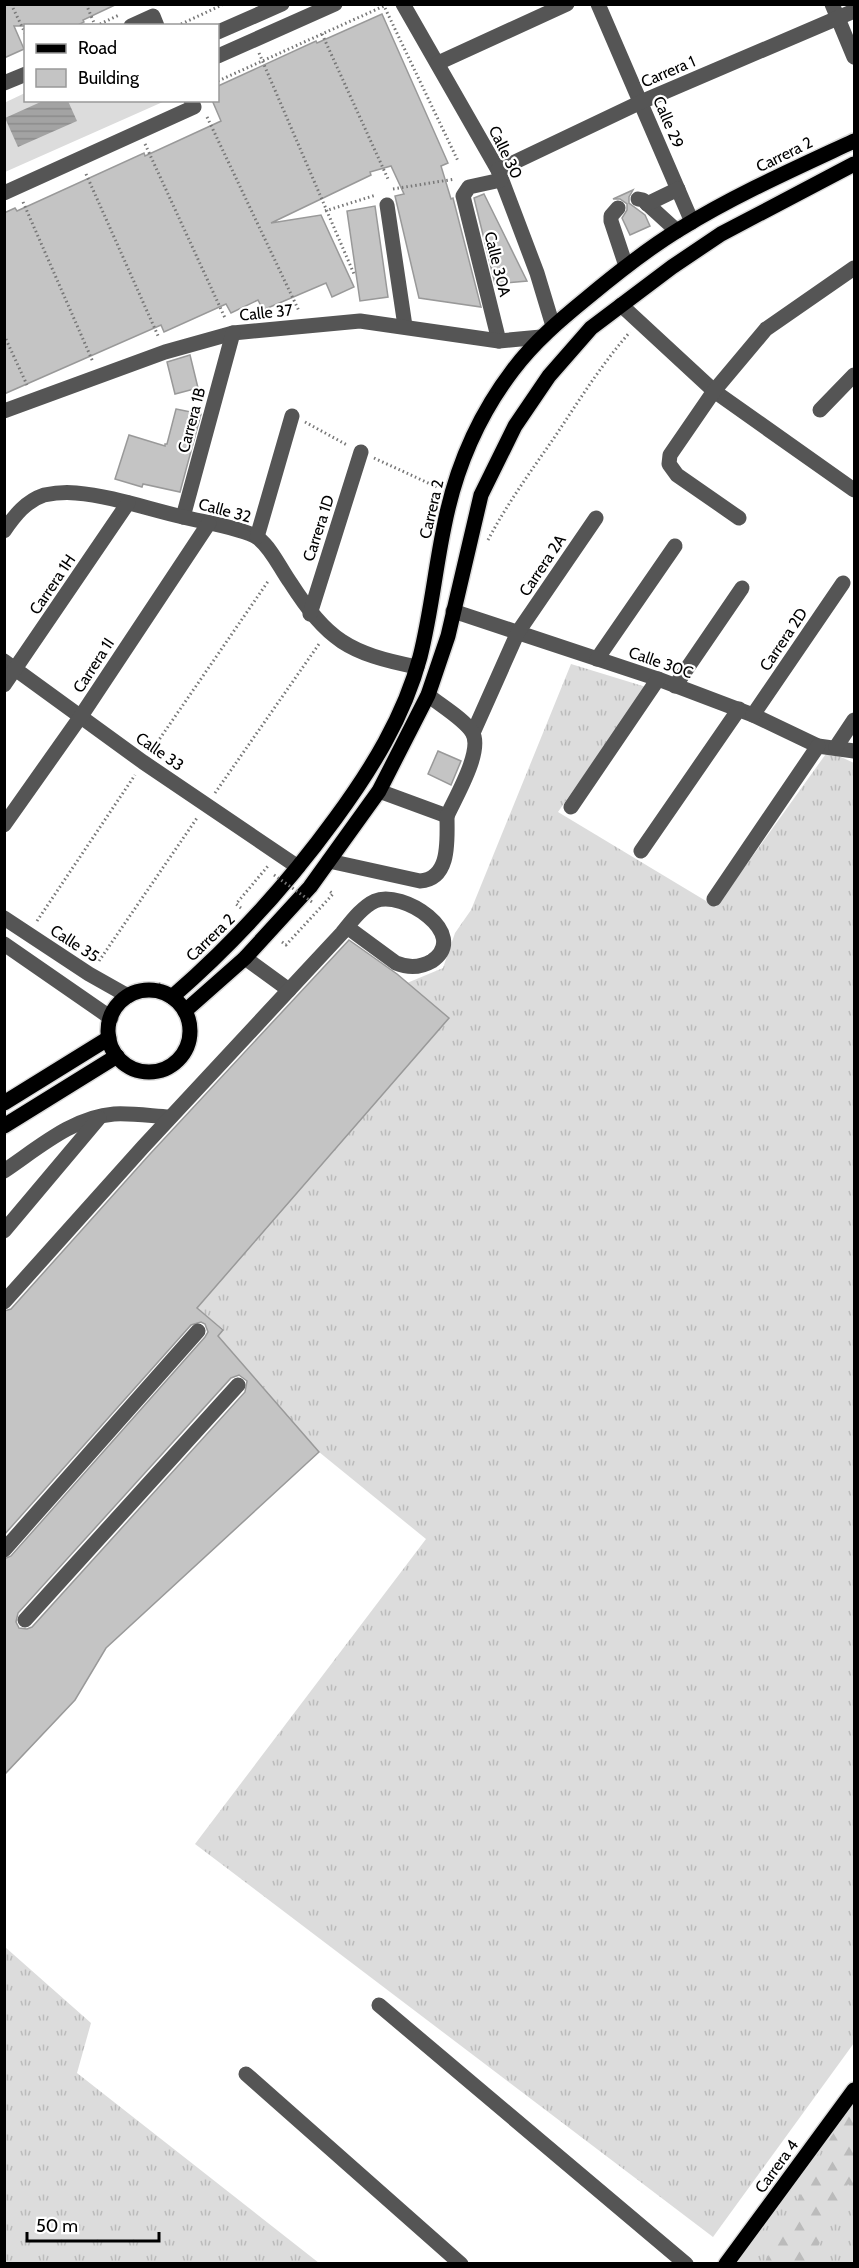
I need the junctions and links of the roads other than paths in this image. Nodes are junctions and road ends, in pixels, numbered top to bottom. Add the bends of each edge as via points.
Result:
1 (282, 4) edge
2 (335, 4) edge
3 (402, 4) edge
4 (567, 4) edge
5 (598, 4) edge
6 (835, 11) edge
7 (855, 11) edge
8 (134, 24) edge
9 (156, 24) edge
10 (219, 32) edge
11 (219, 56) edge
12 (855, 57) edge
13 (438, 63) junction
14 (24, 75) edge
15 (4, 83) edge
16 (641, 102) junction
17 (193, 104) edge
18 (855, 141) edge
19 (855, 164) edge
20 (499, 175) junction
21 (678, 189) junction
22 (11, 190) edge
23 (385, 196) road end
24 (463, 196) joint
25 (618, 208) dead end
26 (692, 222) junction
27 (677, 231) junction
28 (626, 266) junction
29 (855, 268) edge
30 (621, 305) junction
31 (405, 326) junction
32 (553, 326) junction
33 (229, 327) junction
34 (541, 337) junction
35 (499, 341) junction
36 (855, 375) edge
37 (714, 391) junction
38 (820, 410) dead end
39 (4, 411) edge
40 (292, 416) dead end
41 (361, 452) dead end
42 (855, 490) edge
43 (128, 503) junction
44 (183, 517) junction
45 (596, 518) dead end
46 (739, 518) dead end
47 (208, 523) junction
48 (4, 531) edge
49 (256, 537) junction
50 (675, 546) dead end
51 (843, 583) dead end
52 (742, 588) dead end
53 (453, 611) junction
54 (310, 614) junction
55 (518, 632) junction
56 (597, 659) junction
57 (10, 665) edge
58 (417, 667) junction
59 (658, 679) junction
60 (4, 685) edge
61 (675, 686) junction
62 (428, 695) junction
63 (746, 712) junction
64 (81, 716) junction
65 (855, 720) edge
66 (472, 733) junction
67 (818, 746) junction
68 (836, 747) junction
69 (855, 751) edge
70 (379, 791) junction
71 (570, 807) dead end
72 (447, 816) junction
73 (4, 825) edge
74 (641, 851) dead end
75 (329, 861) junction
76 (290, 866) junction
77 (714, 899) dead end
78 (4, 918) edge
79 (347, 927) junction
80 (4, 944) edge
81 (245, 958) junction
82 (171, 990) junction
83 (289, 990) junction
84 (124, 993) junction
85 (185, 1011) junction
86 (111, 1018) junction
87 (108, 1038) junction
88 (117, 1056) junction
89 (4, 1103) edge
90 (100, 1117) junction
91 (170, 1118) junction
92 (4, 1126) edge
93 (4, 1171) edge
94 (4, 1231) edge
95 (4, 1302) edge
96 (198, 1331) dead end
97 (238, 1385) dead end
98 (4, 1550) edge
99 (25, 1620) dead end
100 (379, 2005) dead end
101 (246, 2074) dead end
102 (855, 2090) edge
103 (461, 2264) edge
104 (686, 2264) edge
105 (726, 2264) edge

1 - 10 street
2 - 11 street
3 - 13 street, Calle 30
4 - 13 street
5 - 16 street, Calle 29
6 - 7 street, Carrera 1
6 - 12 street
6 - 16 street, Carrera 1
8 - 9 street via 153,15
13 - 20 street, Calle 30
14 - 15 street
16 - 20 street, Carrera 1
16 - 21 street, Calle 29
17 - 22 street
18 - 26 main road, Carrera 2
19 - 30 main road via 721,234
20 - 24 street, Carrera 1 via 469,187
20 - 32 street, Calle 30
21 - 26 street, Calle 29
21 - 27 street via 643,202
23 - 31 street
24 - 35 street, Calle 30A
25 - 28 street via 611,221
26 - 27 main road, Carrera 2
27 - 28 main road, Carrera 2
28 - 32 main road, Carrera 2
29 - 37 street via 766,329
30 - 37 street
30 - 53 main road via 591,328 549,376 515,426 481,495
31 - 33 street, Calle 37 via 360,321
31 - 35 street, Calle 37
32 - 34 main road, Carrera 2
33 - 39 street, Calle 37
33 - 44 street, Carrera 1B
34 - 35 street, Calle 37
34 - 58 main road, Carrera 2 via 492,400 462,462 444,527
36 - 38 street
37 - 42 street
37 - 46 street via 670,455 669,464 677,475
40 - 49 street
41 - 54 street, Carrera 1D
43 - 44 street, Calle 32
43 - 48 street, Calle 32 via 76,493 43,496 16,513
43 - 57 street, Carrera 1H
44 - 47 street, Calle 32
45 - 55 street, Carrera 2A
47 - 49 street, Calle 32
47 - 64 street, Carrera 1I
49 - 54 street, Calle 32
50 - 56 street
51 - 63 street, Carrera 2D
52 - 61 street
53 - 55 street, Calle 30C
53 - 62 main road
54 - 58 street, Calle 32 via 348,646 376,658
55 - 56 street, Calle 30C
55 - 66 street, Carrera 2A
56 - 59 street, Calle 30C
57 - 60 street, Carrera 1H
57 - 64 street, Calle 33
58 - 76 main road, Carrera 2 via 378,755 354,792
59 - 61 street, Calle 30C
59 - 71 street
61 - 63 street, Calle 30C
62 - 66 street
62 - 70 main road
63 - 67 street, Calle 30C
63 - 74 street, Carrera 2D
64 - 73 street, Carrera 1I
64 - 76 street, Calle 33
65 - 68 street
66 - 72 street via 476,745 473,758
67 - 68 street, Calle 30C
67 - 77 street
68 - 69 street, Calle 30C
70 - 72 street
70 - 75 main road
72 - 75 street via 448,854 428,881
75 - 81 main road
76 - 82 main road, Carrera 2 via 254,919
78 - 84 street, Calle 35
79 - 79 street via 367,906 392,898 434,921 444,944 441,952 426,964 403,966
79 - 83 street
80 - 86 street
81 - 83 street
81 - 85 main road
82 - 84 main road
82 - 85 main road
83 - 91 street
84 - 86 main road
85 - 88 main road via 190,1023 187,1048 170,1067 145,1072 132,1069
86 - 87 main road
87 - 88 main road
87 - 89 main road
88 - 92 main road
90 - 91 street via 115,1114
90 - 93 street via 69,1128
90 - 94 street
91 - 95 street
96 - 98 street
97 - 99 street
100 - 104 street
101 - 103 street
102 - 105 main road, Carrera 4

